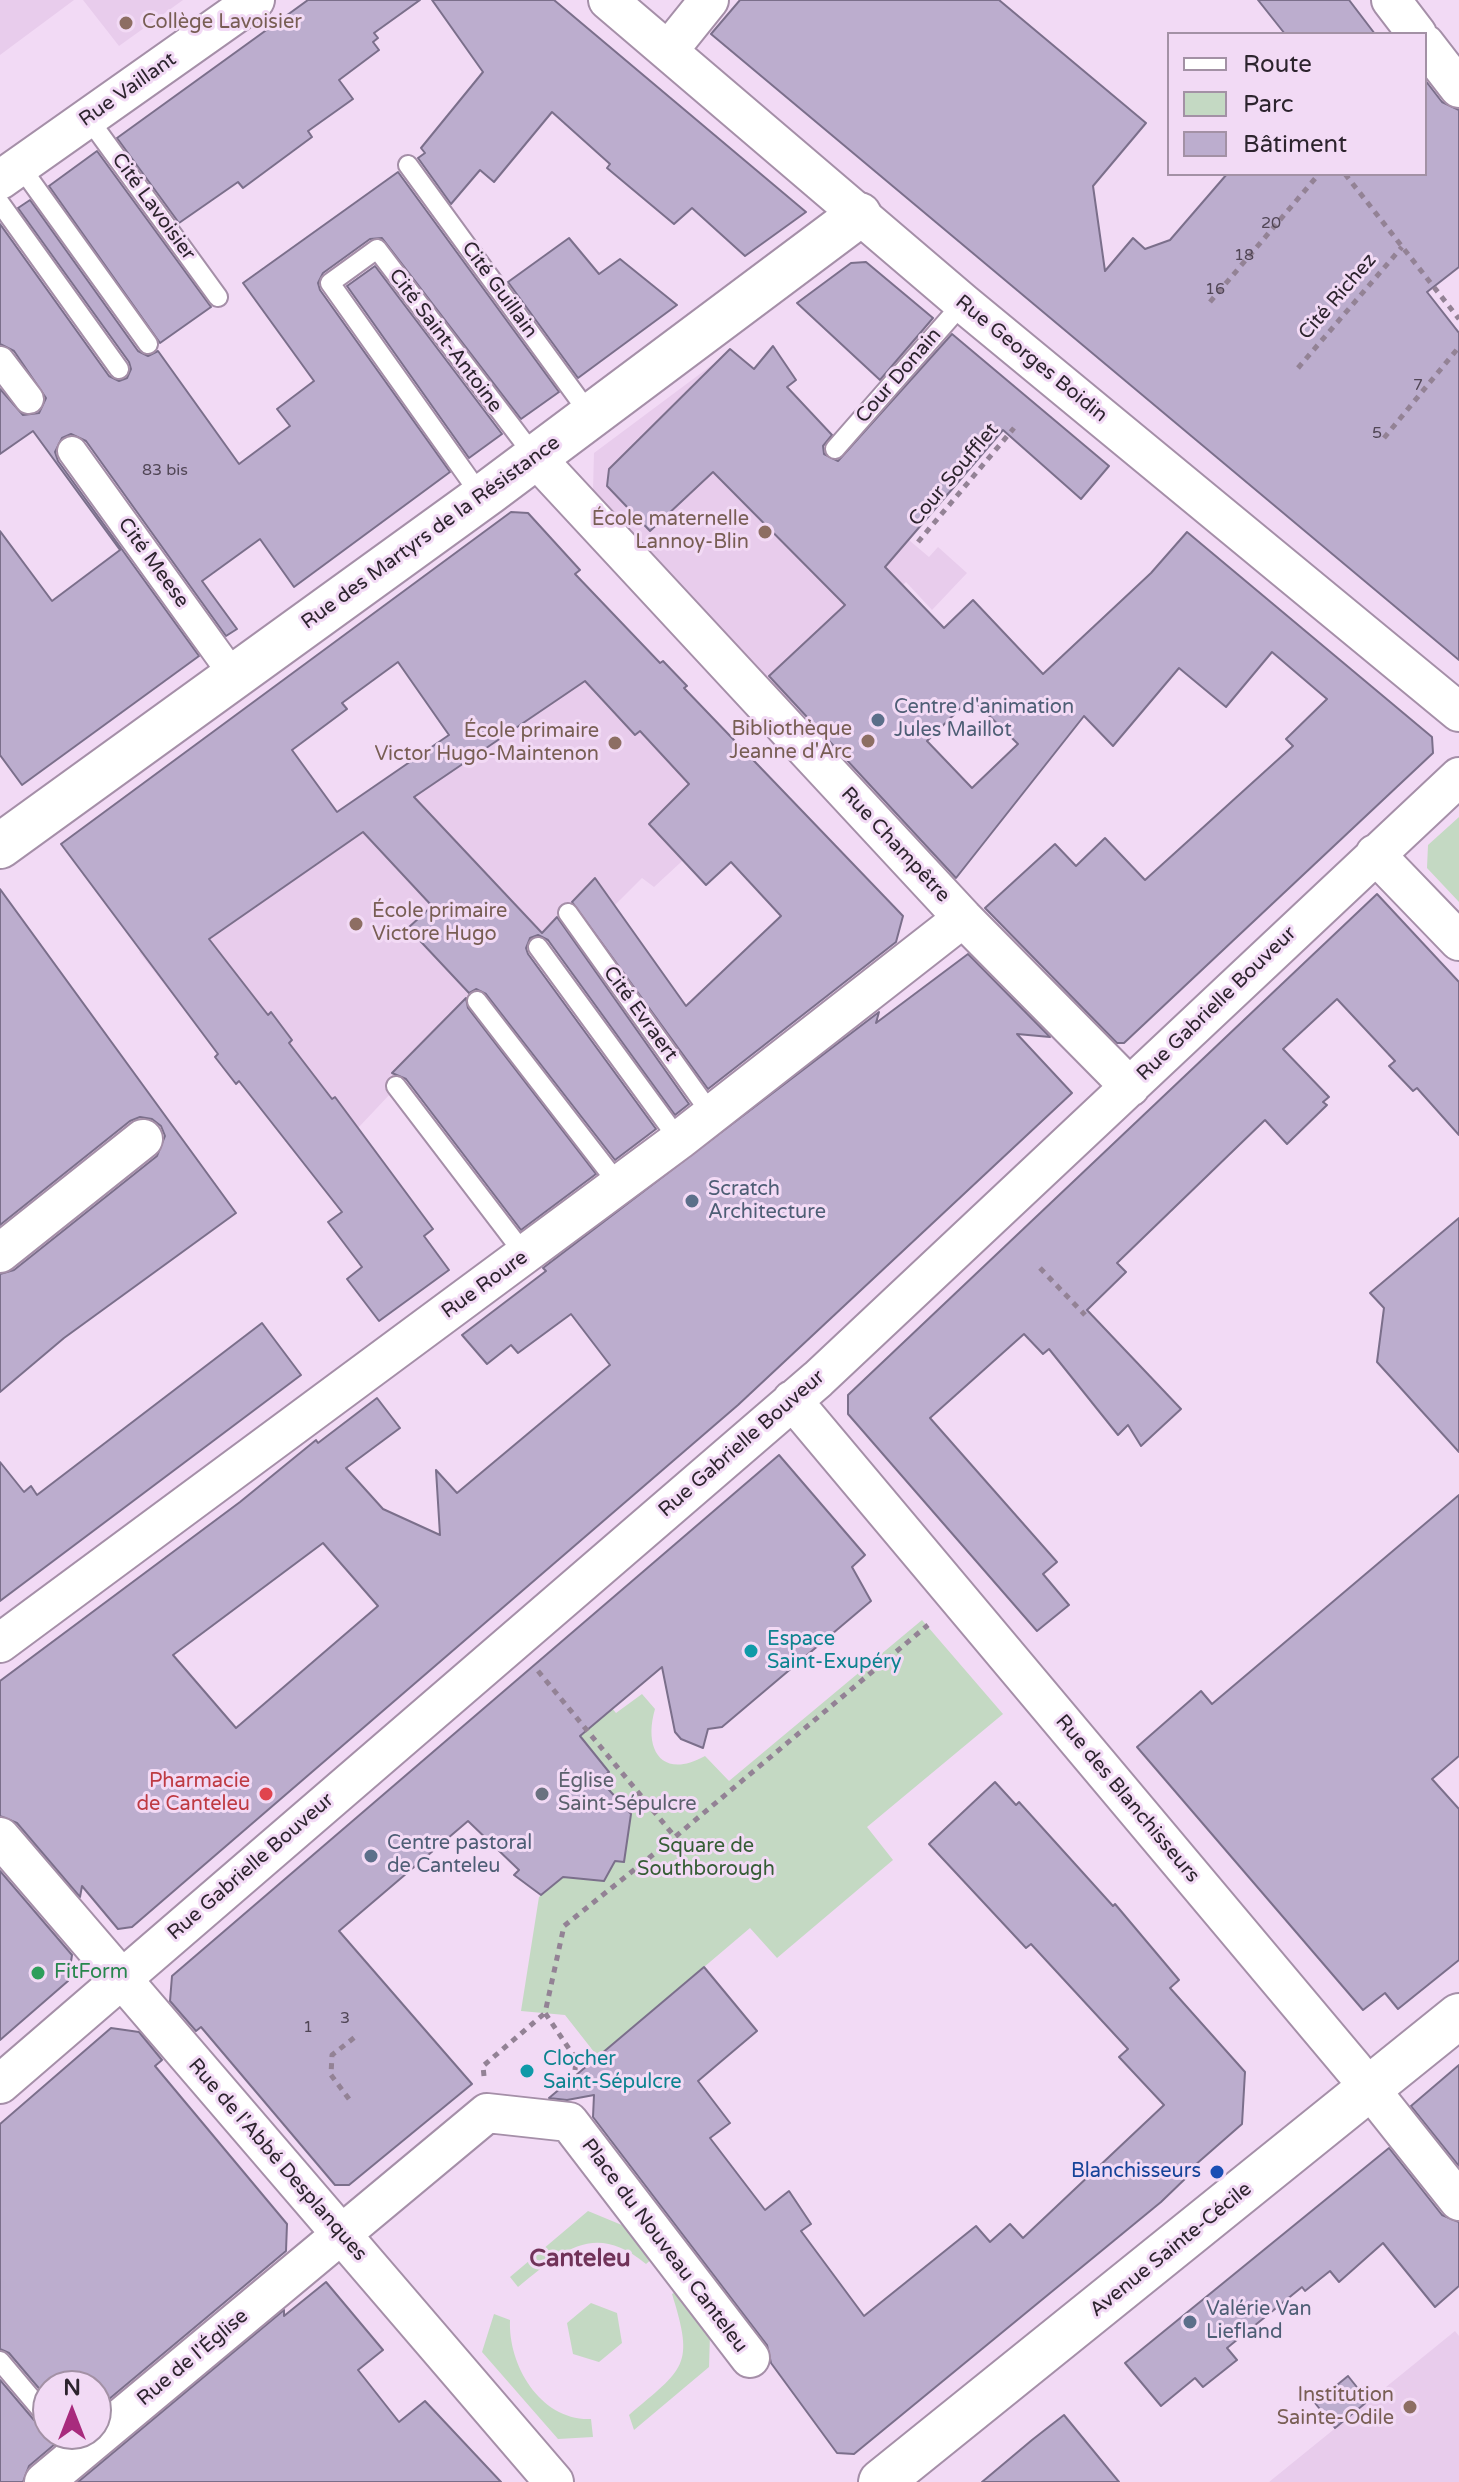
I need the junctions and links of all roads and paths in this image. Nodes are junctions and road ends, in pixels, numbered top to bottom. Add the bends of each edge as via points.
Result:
1 (255, 0) edge
2 (608, 0) edge
3 (709, 0) edge
4 (1391, 0) edge
5 (1415, 32) edge
6 (1427, 47) edge
7 (668, 51) junction
8 (1459, 88) edge
9 (88, 118) junction
10 (408, 165) dead end
11 (10, 173) edge
12 (1317, 176) edge
13 (1347, 176) edge
14 (0, 203) edge
15 (859, 215) junction
16 (1402, 247) junction
17 (218, 297) dead end
18 (1210, 302) dead end
19 (963, 303) junction
20 (1459, 319) edge
21 (148, 344) dead end
22 (1459, 347) edge
23 (0, 361) edge
24 (1298, 368) dead end
25 (119, 369) dead end
26 (29, 399) dead end
27 (591, 416) junction
28 (1014, 428) dead end
29 (1384, 438) dead end
30 (835, 449) dead end
31 (72, 451) dead end
32 (535, 457) junction
33 (482, 497) junction
34 (918, 542) dead end
35 (234, 676) junction
36 (1459, 712) edge
37 (1459, 777) edge
38 (3, 839) edge
39 (1375, 854) junction
40 (568, 913) dead end
41 (963, 918) junction
42 (1459, 941) edge
43 (538, 947) dead end
44 (477, 1001) dead end
45 (396, 1086) dead end
46 (1130, 1087) junction
47 (712, 1115) junction
48 (143, 1139) dead end
49 (679, 1140) junction
50 (619, 1185) junction
51 (0, 1253) edge
52 (525, 1255) junction
53 (1040, 1268) dead end
54 (1085, 1315) dead end
55 (792, 1400) junction
56 (960, 1599) junction
57 (514, 1642) junction
58 (0, 1643) edge
59 (0, 1837) edge
60 (675, 1837) junction
61 (121, 1978) junction
62 (545, 2013) junction
63 (1459, 2016) edge
64 (355, 2037) dead end
65 (0, 2084) edge
66 (1369, 2090) junction
67 (349, 2099) dead end
68 (487, 2113) junction
69 (569, 2122) junction
70 (1459, 2201) edge
71 (341, 2235) junction
72 (750, 2358) dead end
73 (0, 2361) edge
74 (32, 2399) edge
75 (112, 2412) edge
76 (67, 2450) edge
77 (44, 2482) edge
78 (554, 2482) edge
79 (881, 2482) edge

1 - 9 street, Rue Vaillant
2 - 7 street, Rue Georges Boidin
3 - 7 street
4 - 5 street
6 - 8 street
7 - 15 street, Rue Georges Boidin
9 - 11 street, Rue Vaillant
9 - 17 lane, Cité Lavoisier
10 - 27 lane, Cité Guillain
11 - 21 lane
12 - 18 path
13 - 16 path, Cité Richez
14 - 25 lane
15 - 19 street, Rue Georges Boidin
15 - 27 street, Rue des Martyrs de la Résistance
16 - 20 path, Cité Richez
16 - 24 path, Cité Richez
19 - 30 lane, Cour Donain
19 - 36 street, Rue Georges Boidin
22 - 29 path
23 - 26 street
27 - 32 street, Rue des Martyrs de la Résistance
28 - 34 path, Cour Soufflet
31 - 35 street, Cité Meese
32 - 33 street, Rue des Martyrs de la Résistance
32 - 33 lane, Cité Saint-Antoine via 377,249 330,283
32 - 41 street, Rue Champêtre
33 - 35 street, Rue des Martyrs de la Résistance
35 - 38 street, Rue des Martyrs de la Résistance
37 - 39 street, Rue Gabrielle Bouveur
39 - 42 street
39 - 46 street, Rue Gabrielle Bouveur
40 - 47 lane, Cité Evraert
41 - 46 street, Rue Champêtre
41 - 47 street, Rue Roure
43 - 49 lane
44 - 50 lane
45 - 52 lane
46 - 55 street, Rue Gabrielle Bouveur
47 - 49 street, Rue Roure
48 - 51 street
49 - 50 street, Rue Roure
50 - 52 street, Rue Roure
52 - 58 street, Rue Roure
53 - 54 path
55 - 56 street, Rue des Blanchisseurs
55 - 57 street, Rue Gabrielle Bouveur
56 - 60 path
56 - 66 street, Rue des Blanchisseurs
57 - 60 path
57 - 61 street, Rue Gabrielle Bouveur
59 - 61 street, Rue de l'Abbé Desplanques
60 - 62 path via 564,1926
61 - 65 street, Rue Gabrielle Bouveur
61 - 71 street, Rue de l'Abbé Desplanques
62 - 68 path via 483,2066
62 - 69 path via 576,2059
63 - 66 street, Avenue Sainte-Cécile
64 - 67 path via 332,2055 331,2075
66 - 70 street, Rue des Blanchisseurs
66 - 79 street, Avenue Sainte-Cécile
68 - 69 street, Place du Nouveau Canteleu
68 - 71 street
69 - 72 street, Place du Nouveau Canteleu
71 - 75 street, Rue de l'Église
71 - 78 street, Rue de l'Abbé Desplanques
73 - 74 lane
76 - 77 street, Rue de l'Église

